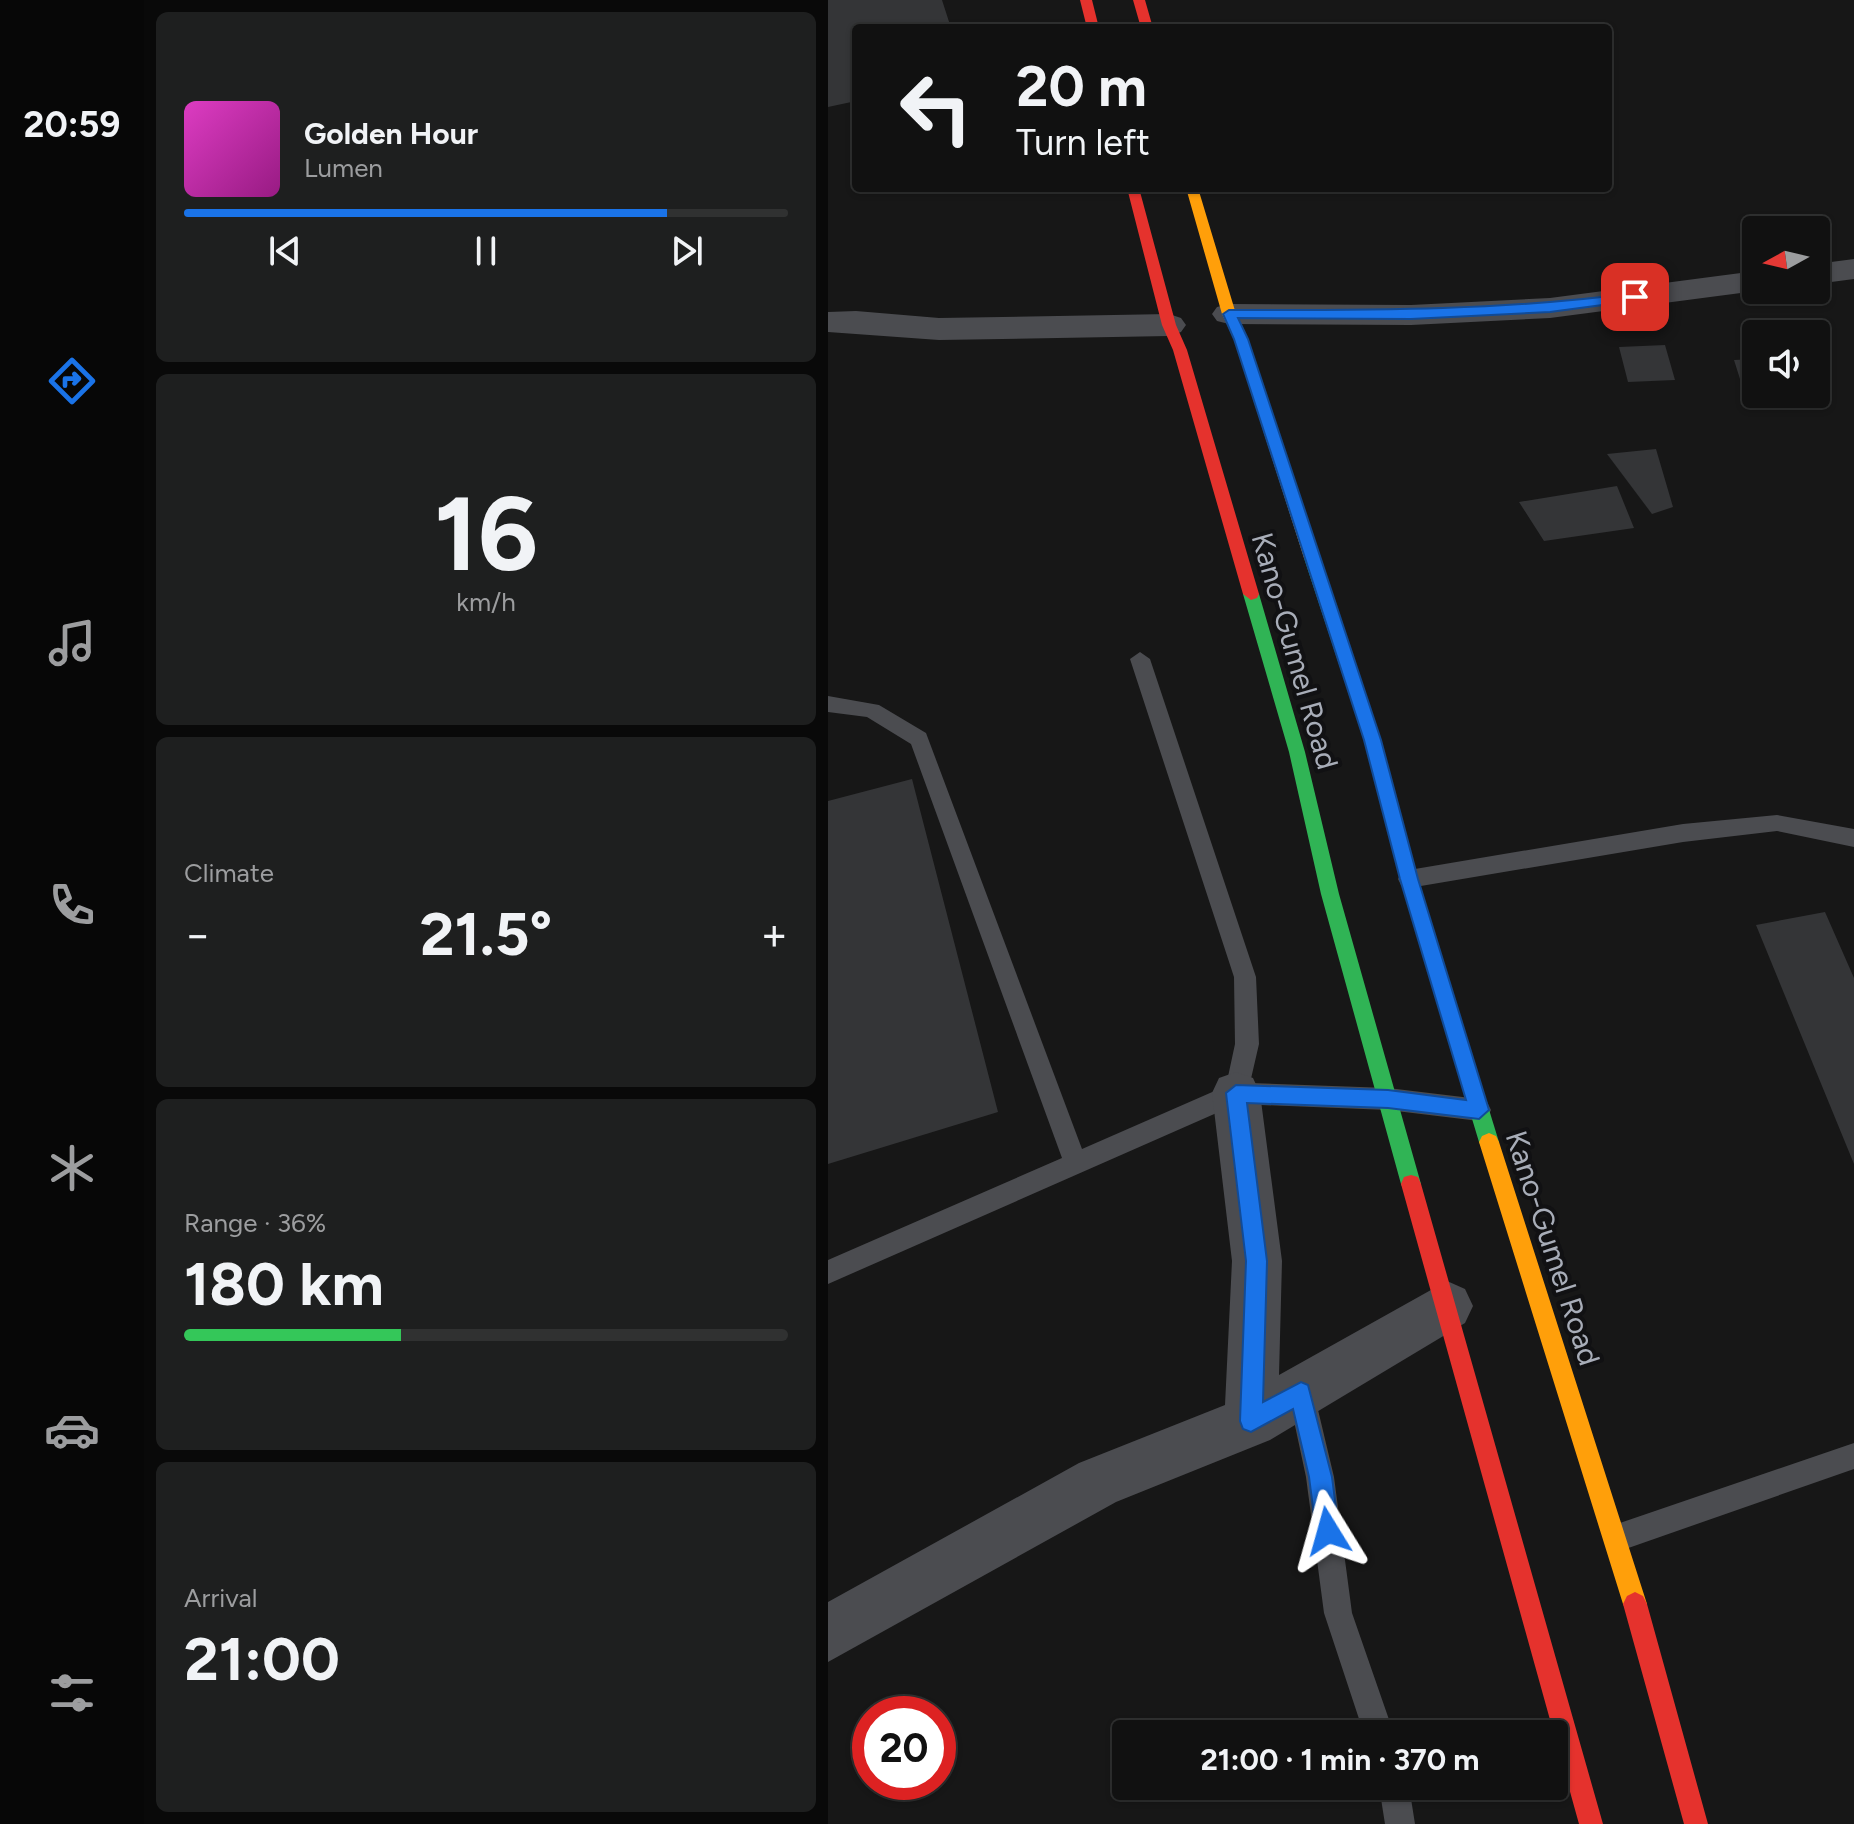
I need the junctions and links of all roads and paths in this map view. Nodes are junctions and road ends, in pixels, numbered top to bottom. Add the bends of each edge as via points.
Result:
1 (1086, 0) edge
2 (1139, 0) edge
3 (1092, 24) edge
4 (1146, 24) edge
5 (1134, 192) edge
6 (1193, 192) edge
7 (1854, 269) edge
8 (1830, 272) edge
9 (1742, 283) edge
10 (1229, 314) junction
11 (828, 322) edge
12 (1169, 325) junction
13 (1140, 659) dead end
14 (828, 704) edge
15 (1854, 838) edge
16 (1409, 879) junction
17 (1236, 1093) junction
18 (1388, 1099) junction
19 (1479, 1110) junction
20 (1076, 1164) junction
21 (828, 1272) edge
22 (1447, 1306) junction
23 (1301, 1393) junction
24 (1251, 1421) junction
25 (1854, 1456) edge
26 (1617, 1538) junction
27 (828, 1633) edge
28 (1374, 1720) edge
29 (1396, 1800) edge
30 (1400, 1824) edge
31 (1591, 1824) edge
32 (1696, 1824) edge

1 - 3 main road
2 - 4 main road
5 - 12 main road, Kano-Gumel Road
6 - 10 main road, Kano-Gumel Road
7 - 8 street
9 - 10 street via 1550,308 1411,315
10 - 16 main road, Kano-Gumel Road via 1372,740
11 - 12 street via 880,321 934,329
12 - 18 main road, Kano-Gumel Road via 1297,752 1330,894
13 - 17 lane via 1245,977 1247,1044
14 - 20 lane via 872,710 919,739
15 - 16 lane via 1777,823 1683,833
16 - 19 main road, Kano-Gumel Road
17 - 18 lane
17 - 20 lane
17 - 24 street via 1257,1261
18 - 19 lane
18 - 22 main road, Kano-Gumel Road
19 - 26 main road, Kano-Gumel Road
20 - 21 lane
22 - 23 street
22 - 31 main road, Kano-Gumel Road
23 - 24 street
23 - 28 lane via 1320,1477 1338,1613
24 - 27 street via 1098,1482
25 - 26 lane
26 - 32 main road, Kano-Gumel Road
29 - 30 lane

